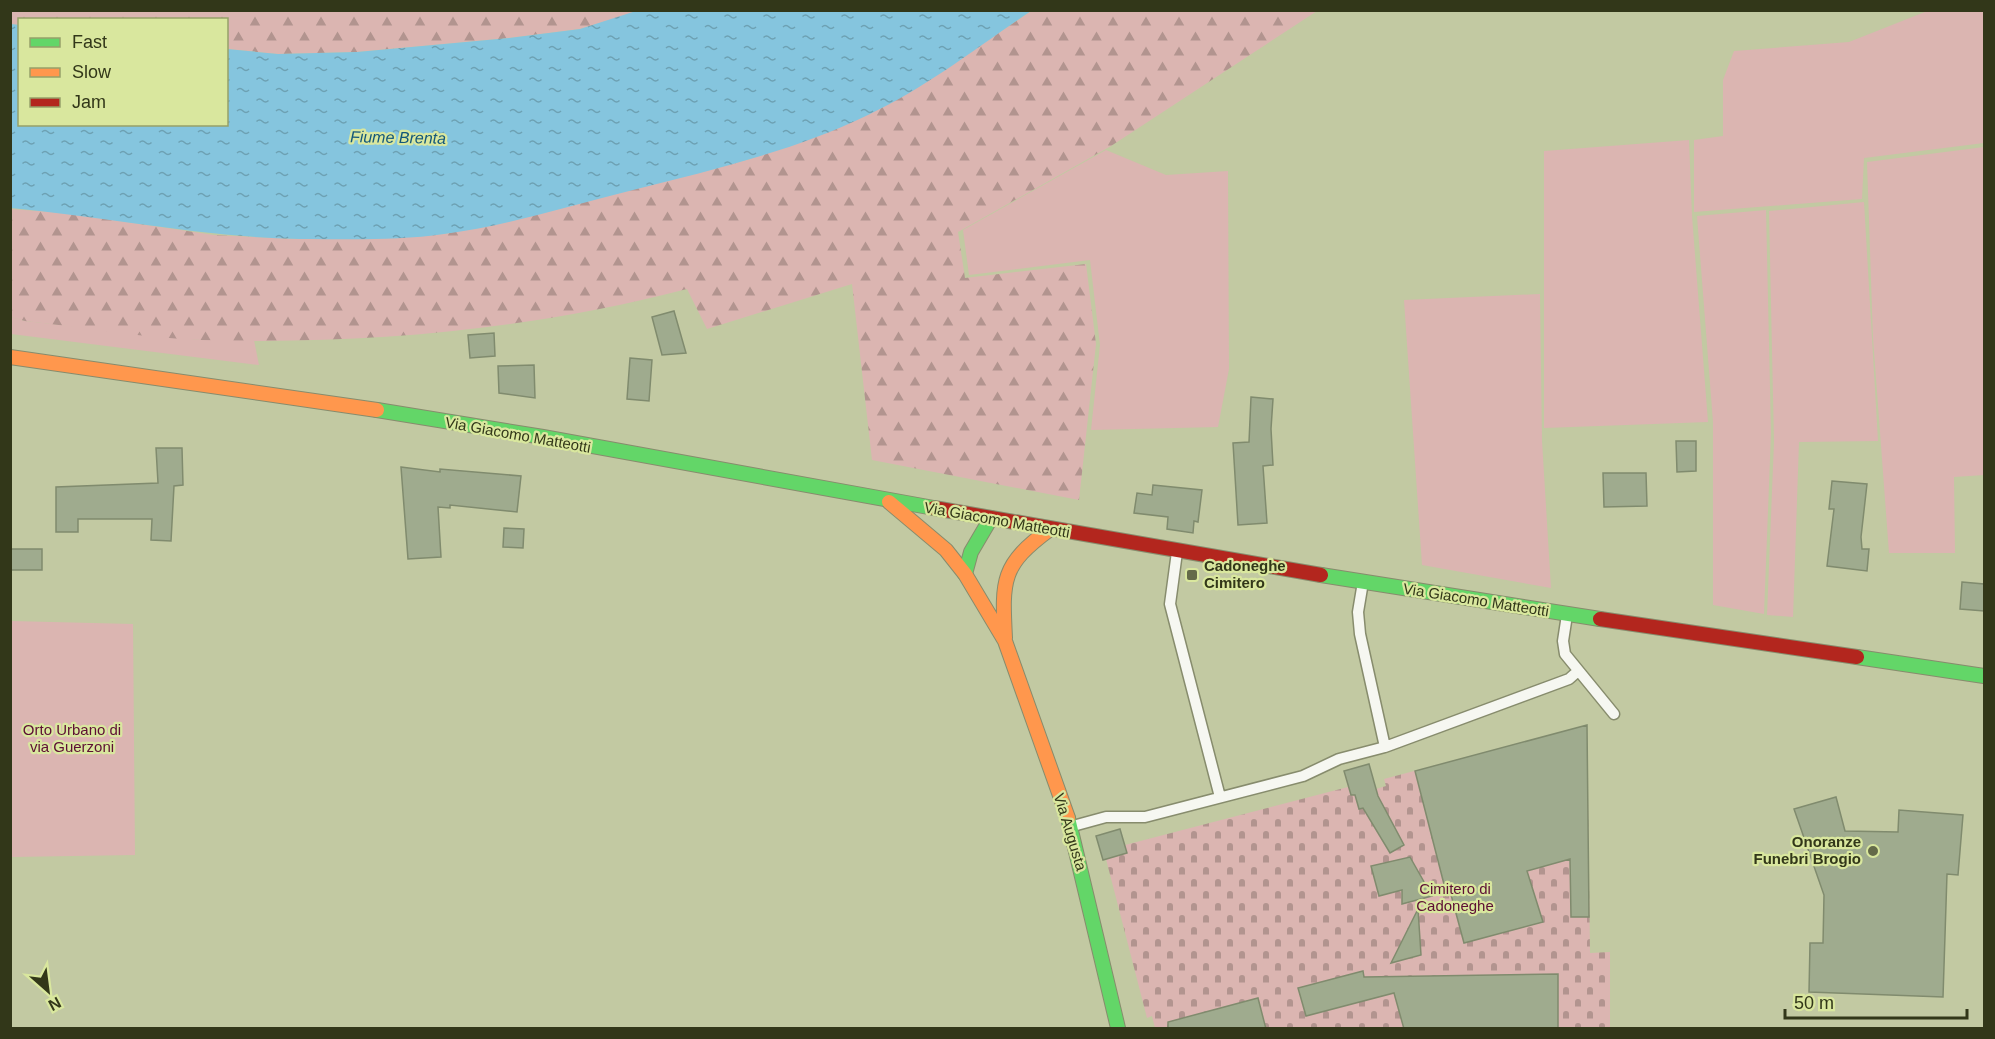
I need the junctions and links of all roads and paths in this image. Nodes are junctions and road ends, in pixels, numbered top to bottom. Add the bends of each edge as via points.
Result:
1 (10, 357) edge
2 (886, 500) junction
3 (991, 518) junction
4 (1050, 530) junction
5 (999, 535) dead end
6 (1177, 552) junction
7 (1002, 554) dead end
8 (1006, 572) junction
9 (965, 574) junction
10 (1363, 582) junction
11 (1567, 614) junction
12 (1005, 641) junction
13 (1578, 671) junction
14 (1984, 676) edge
15 (1614, 714) dead end
16 (1385, 747) junction
17 (1220, 796) junction
18 (1071, 826) junction
19 (1118, 1029) edge

1 - 2 main road, Via Giacomo Matteotti via 284,395 543,437
2 - 3 main road, Via Giacomo Matteotti
2 - 9 main road, Via Augusta via 946,550
3 - 4 main road, Via Giacomo Matteotti
3 - 5 main road
3 - 9 main road via 971,552
4 - 6 main road, Via Giacomo Matteotti
4 - 8 main road via 1032,542
6 - 10 main road, Via Giacomo Matteotti
6 - 17 lane via 1170,604
7 - 8 main road, Via Augusta
8 - 12 main road, Via Augusta via 1002,584
9 - 12 main road, Via Augusta
10 - 11 main road, Via Giacomo Matteotti
10 - 16 lane via 1358,612 1360,634
11 - 13 lane via 1565,654
11 - 14 main road, Via Giacomo Matteotti
12 - 18 main road, Via Augusta
13 - 15 lane
13 - 16 lane via 1569,679
16 - 17 lane via 1339,759 1303,776
17 - 18 lane via 1145,817 1106,817
18 - 19 main road, Via Augusta

